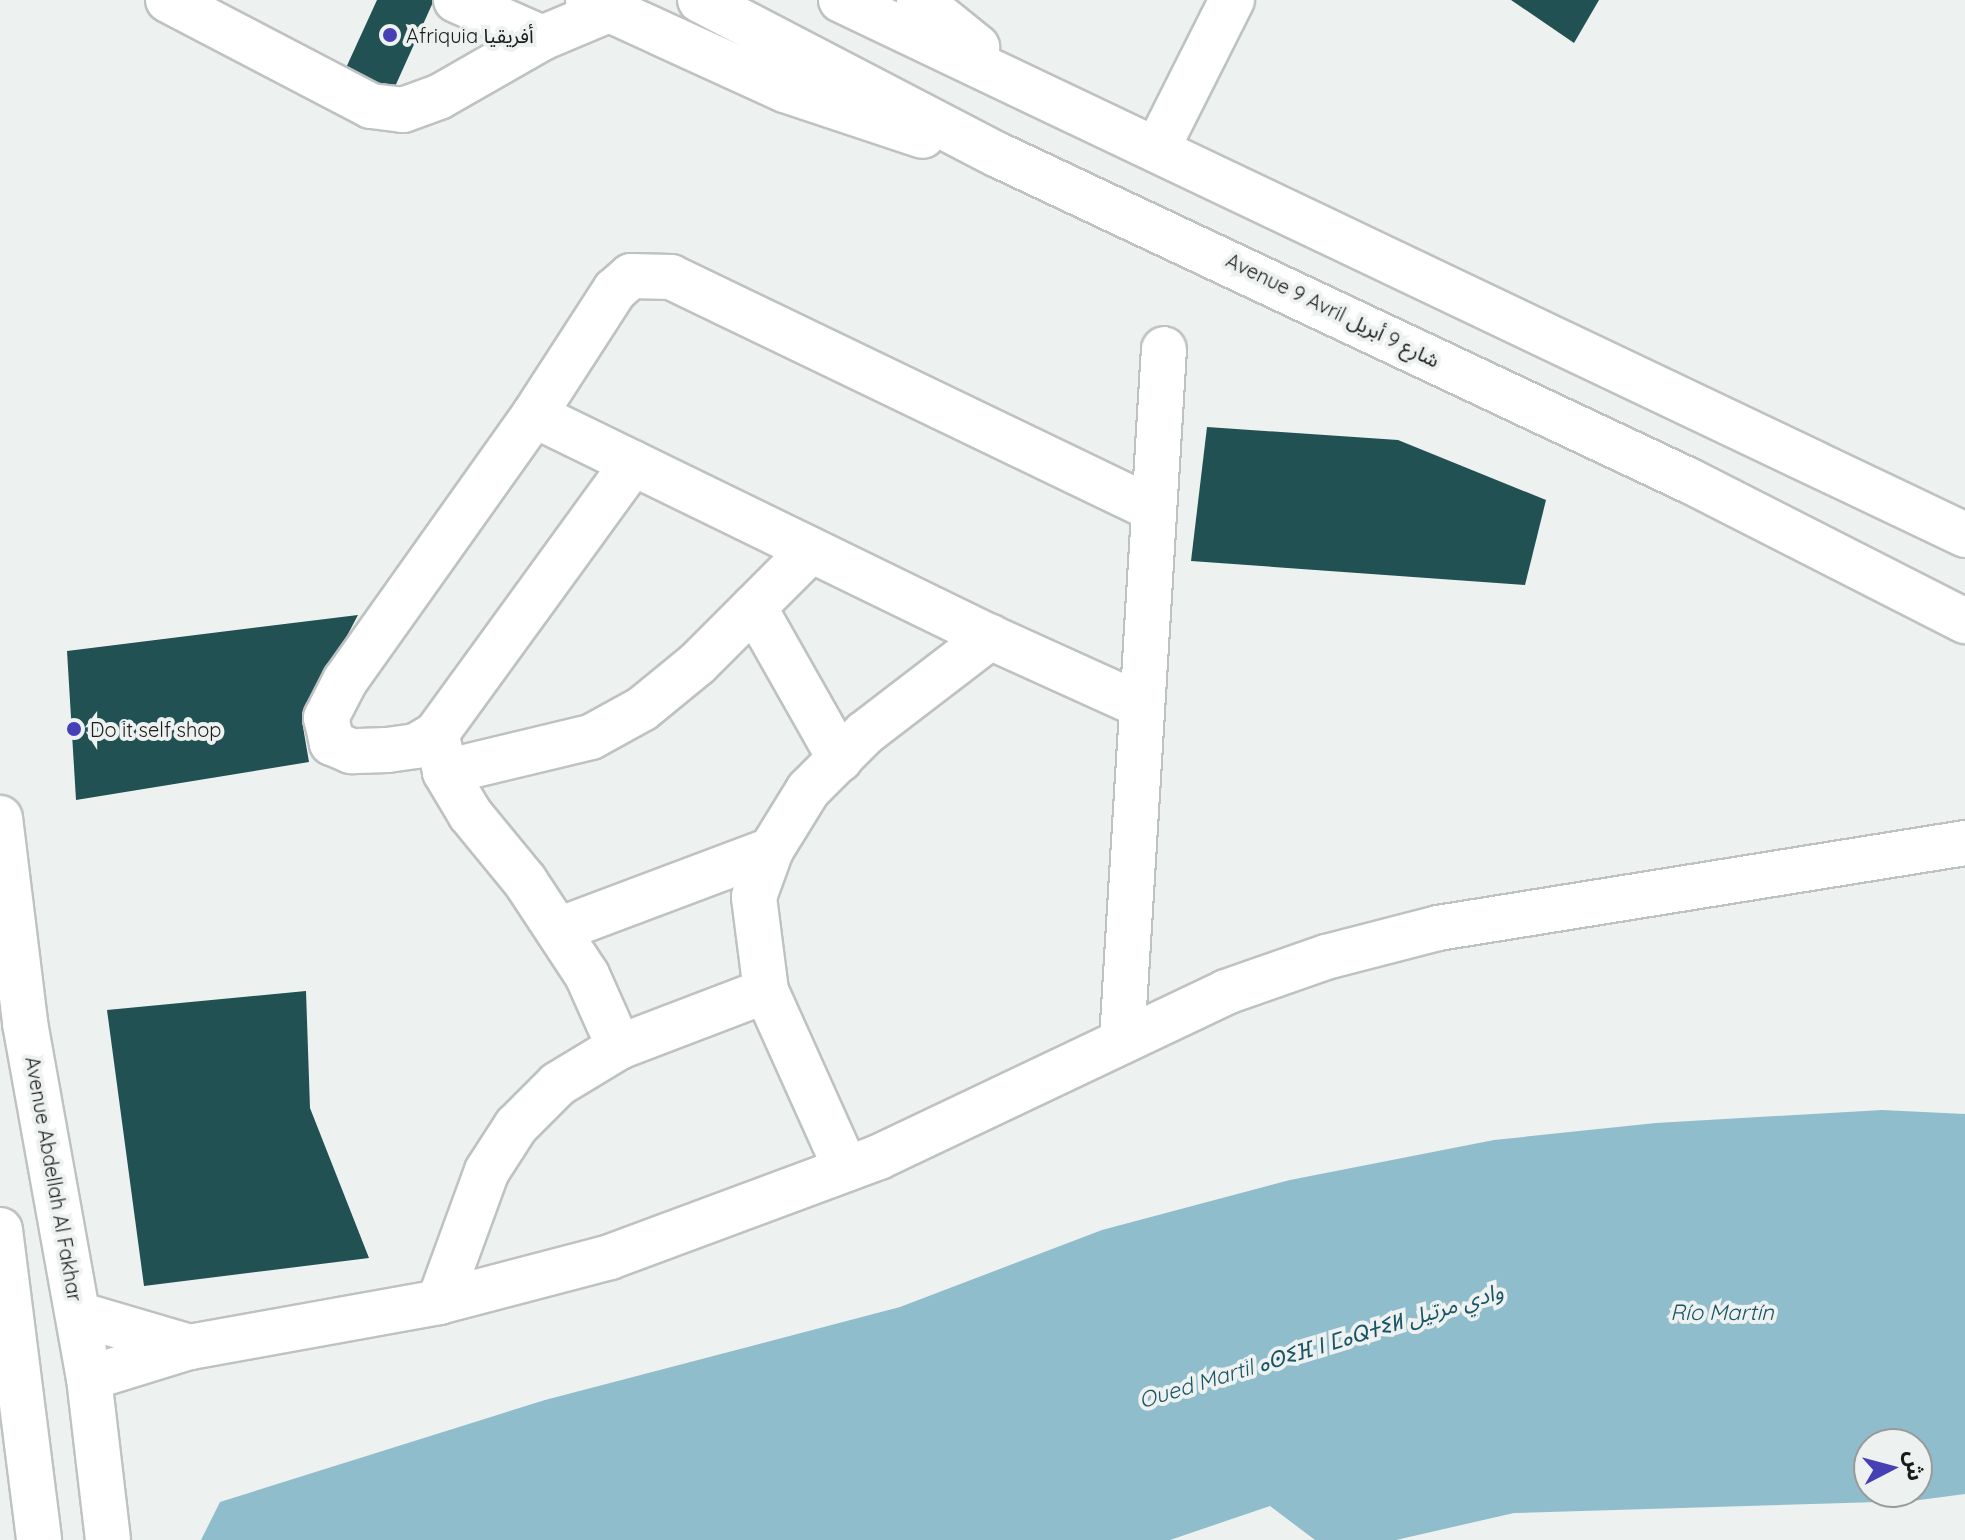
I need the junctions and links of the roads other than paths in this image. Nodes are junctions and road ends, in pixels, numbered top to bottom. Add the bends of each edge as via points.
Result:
1 (168, 0) edge
2 (456, 0) edge
3 (700, 0) edge
4 (841, 0) edge
5 (919, 0) edge
6 (1232, 0) edge
7 (599, 5) edge
8 (542, 38) junction
9 (1017, 85) junction
10 (1158, 147) junction
11 (998, 155) junction
12 (1164, 349) dead end
13 (534, 415) junction
14 (633, 463) junction
15 (1153, 509) junction
16 (1965, 535) edge
17 (811, 550) junction
18 (754, 607) junction
19 (1965, 621) edge
20 (990, 637) junction
21 (1140, 705) junction
22 (441, 753) junction
23 (840, 759) junction
24 (0, 818) edge
25 (1965, 843) edge
26 (771, 850) junction
27 (558, 930) junction
28 (766, 991) junction
29 (1122, 1041) junction
30 (619, 1047) junction
31 (846, 1169) junction
32 (0, 1230) edge
33 (439, 1302) junction
34 (78, 1314) junction
35 (190, 1347) junction
36 (91, 1395) junction
37 (39, 1540) edge
38 (108, 1540) edge

1 - 8 main road via 371,106 403,110 439,97
2 - 8 main road
3 - 11 main road, Avenue 9 Avril شارع 9 أبريل
4 - 9 main road
5 - 9 main road
6 - 10 main road
7 - 8 main road
7 - 11 main road via 785,90 868,121
9 - 10 main road
10 - 16 main road
11 - 19 main road, Avenue 9 Avril شارع 9 أبريل via 1690,481
12 - 15 main road
13 - 14 main road
13 - 15 main road via 615,290 631,276 650,273 671,277
13 - 22 main road via 345,681 326,718 332,743 351,751 416,746
14 - 17 main road
14 - 22 main road
15 - 21 main road
17 - 18 main road
17 - 20 main road
18 - 22 main road via 642,709 591,737
18 - 23 main road
20 - 21 main road
20 - 23 main road
21 - 29 main road
22 - 27 main road via 470,814
23 - 26 main road via 808,790
24 - 34 main road, Avenue Abdellah Al Fakhar via 25,1023
25 - 29 main road via 1438,928 1326,957 1226,992
26 - 27 main road
26 - 28 main road via 754,897
27 - 30 main road via 587,975
28 - 30 main road
28 - 31 main road
29 - 31 main road
30 - 33 main road via 558,1084 516,1126 487,1171
31 - 33 main road via 610,1257
32 - 37 main road
33 - 35 main road
34 - 35 main road
34 - 36 main road, Avenue Abdellah Al Fakhar
35 - 36 main road
36 - 38 main road, Avenue Abdellah Al Fakhar

